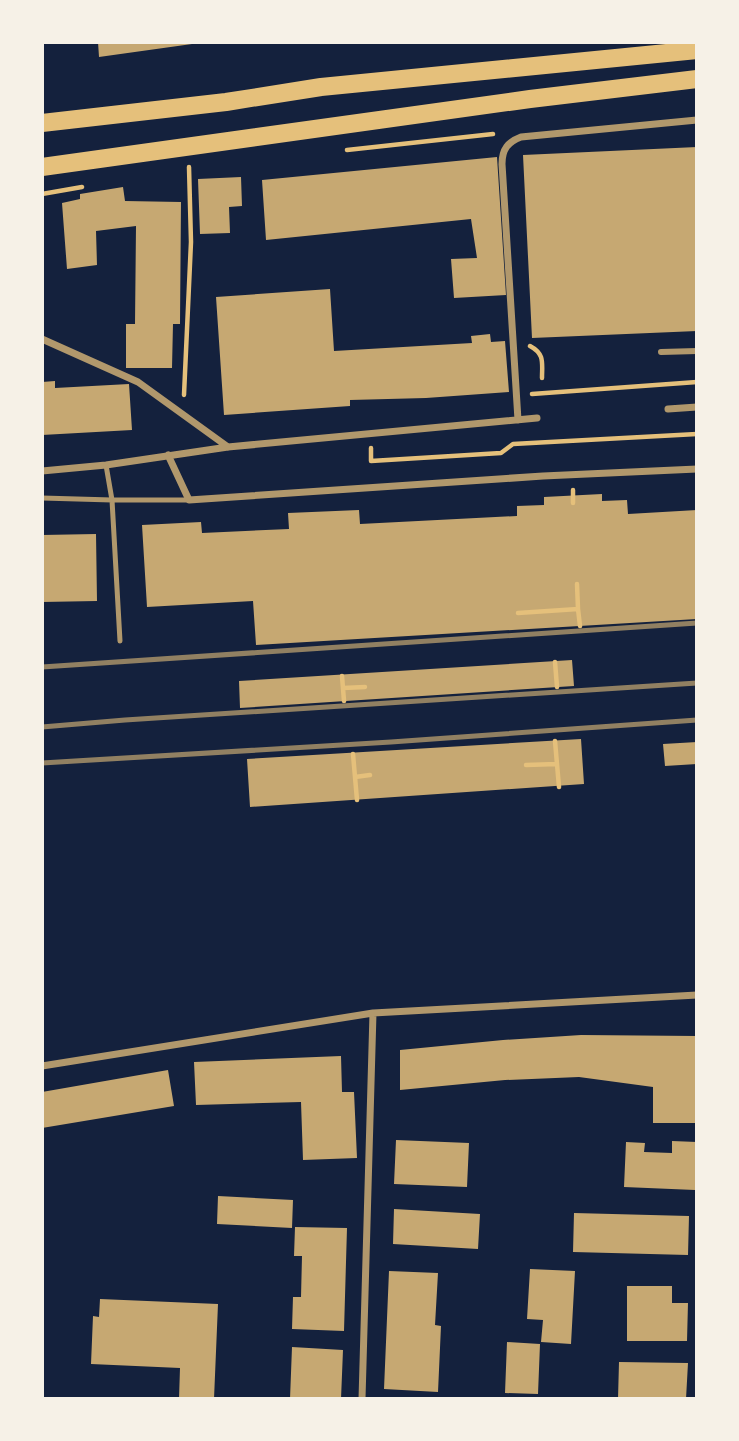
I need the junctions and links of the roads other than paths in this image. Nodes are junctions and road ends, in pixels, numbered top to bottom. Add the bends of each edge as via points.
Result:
1 (690, 51) edge
2 (691, 80) edge
3 (697, 120) edge
4 (42, 123) edge
5 (42, 167) edge
6 (42, 339) edge
7 (697, 351) edge
8 (661, 352) dead end
9 (697, 407) edge
10 (668, 409) dead end
11 (537, 418) dead end
12 (519, 419) junction
13 (228, 447) junction
14 (168, 455) junction
15 (106, 465) junction
16 (697, 469) edge
17 (42, 471) edge
18 (42, 498) edge
19 (112, 500) junction
20 (189, 500) junction
21 (120, 640) dead end
22 (697, 995) edge
23 (373, 1013) junction
24 (42, 1066) edge
25 (362, 1399) edge

1 - 4 main road via 321,88
2 - 5 main road
3 - 12 street via 531,135 504,149
6 - 13 street via 138,382
7 - 8 street
9 - 10 street
11 - 12 street
12 - 13 street
13 - 14 street
14 - 15 street
14 - 20 street
15 - 17 street
15 - 19 lane
16 - 20 street
18 - 19 lane
19 - 20 lane
19 - 21 lane
22 - 23 street
23 - 24 street
23 - 25 street

